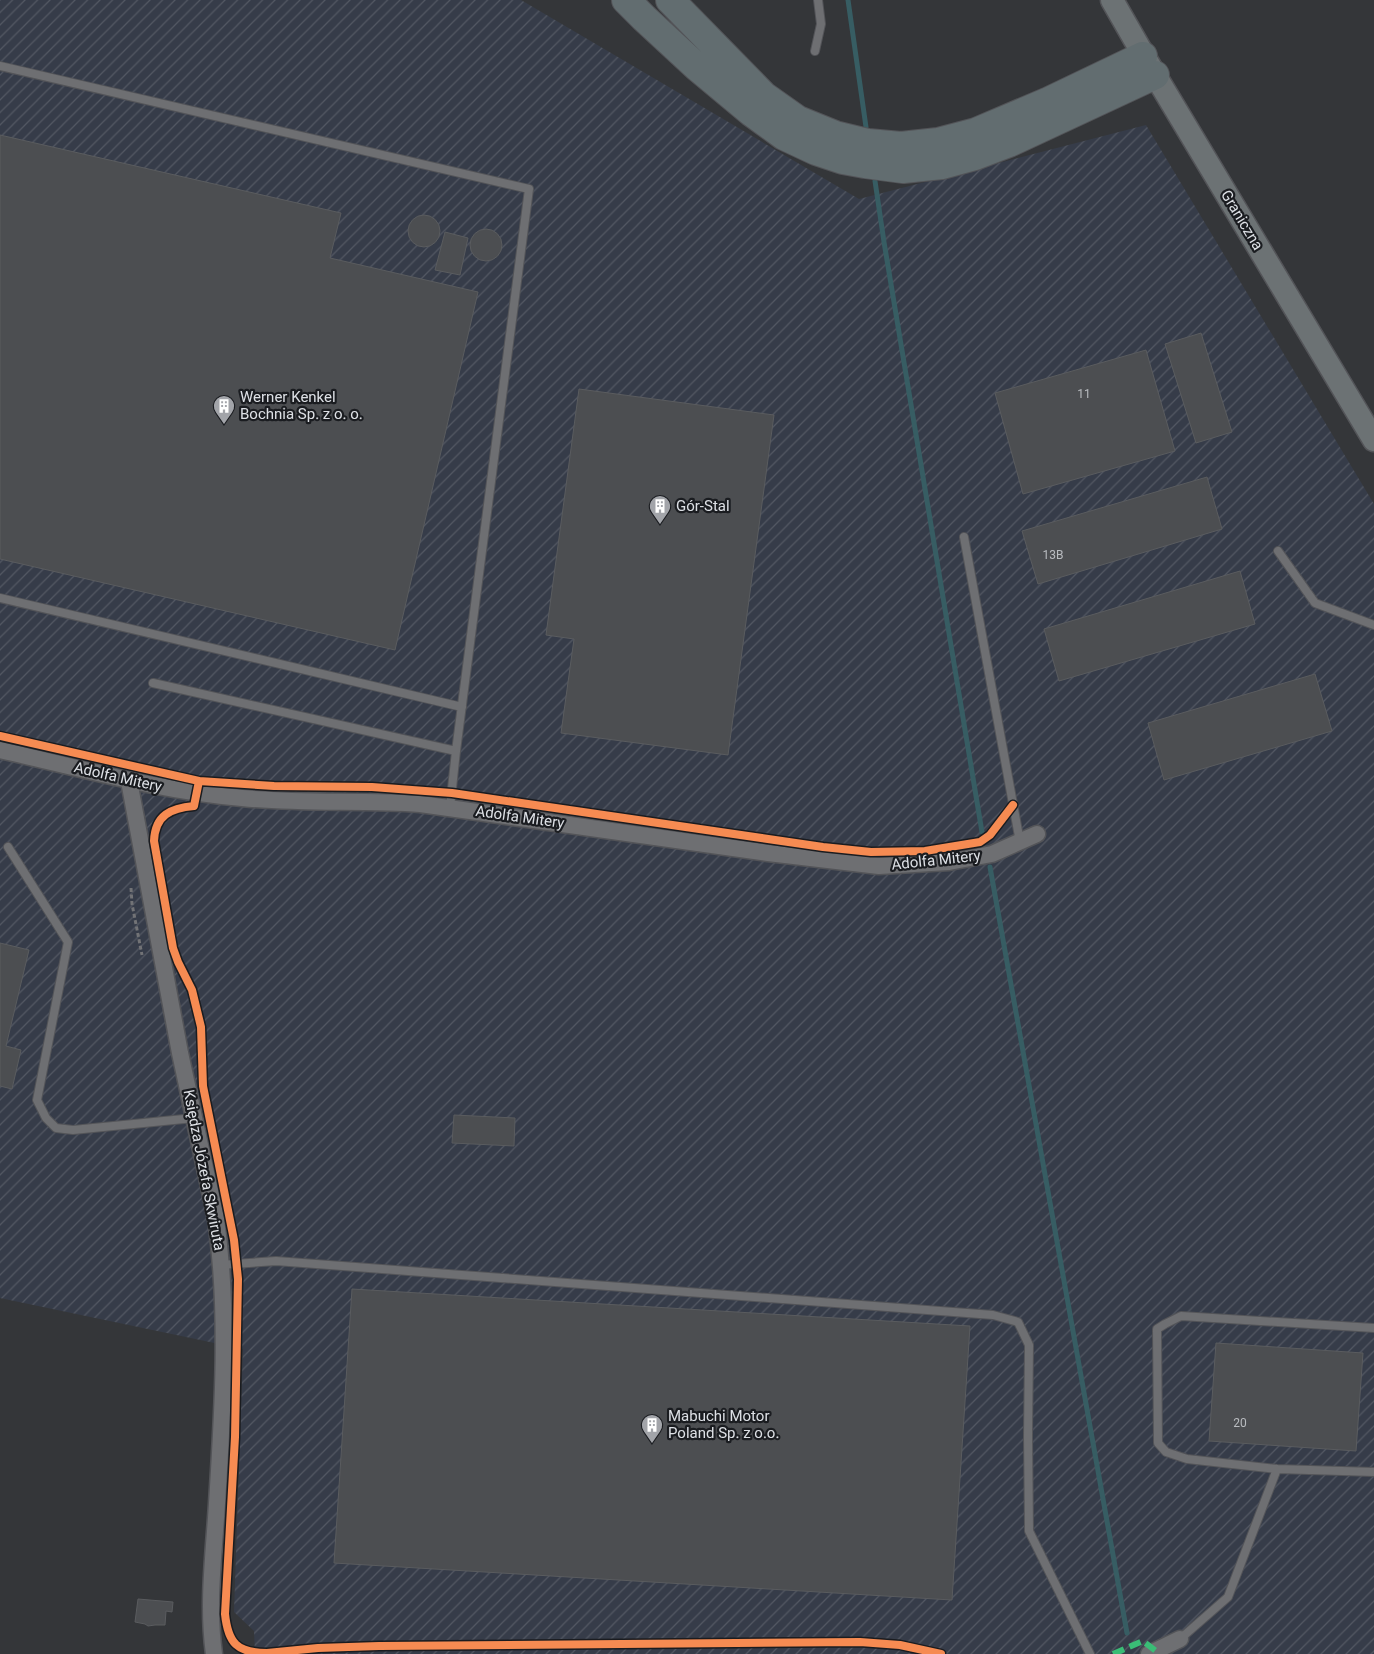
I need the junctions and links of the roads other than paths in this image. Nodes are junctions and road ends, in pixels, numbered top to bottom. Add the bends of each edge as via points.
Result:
1 (626, 0) edge
2 (670, 0) edge
3 (818, 0) edge
4 (1112, 0) edge
5 (814, 51) dead end
6 (0, 66) edge
7 (1149, 66) junction
8 (1374, 440) edge
9 (964, 537) dead end
10 (1278, 551) dead end
11 (0, 598) edge
12 (1374, 625) edge
13 (153, 683) dead end
14 (462, 707) junction
15 (0, 750) edge
16 (456, 751) junction
17 (128, 781) junction
18 (450, 807) junction
19 (1037, 834) dead end
20 (1020, 842) junction
21 (8, 847) dead end
22 (194, 1118) junction
23 (221, 1264) junction
24 (1374, 1328) edge
25 (1277, 1469) junction
26 (1374, 1472) edge
27 (1180, 1639) joint
28 (214, 1654) edge
29 (1090, 1654) edge
30 (1150, 1654) edge

1 - 7 highway via 697,67 784,136 843,160 903,169 942,165 1009,142
2 - 7 highway via 764,96 798,120 868,143 901,146 938,142 976,132 1049,101
3 - 5 lane via 821,24
4 - 7 main road, Graniczna
6 - 14 lane via 529,188
7 - 8 main road, Graniczna
9 - 20 lane
10 - 12 lane via 1315,603
11 - 14 lane
13 - 16 lane
14 - 16 lane
15 - 17 street, Adolfa Mitery
16 - 18 lane
17 - 18 street, Adolfa Mitery via 242,798
17 - 22 street, Księdza Józefa Skwiruta
18 - 20 street, Adolfa Mitery via 879,866 949,862 992,854
19 - 20 street, Adolfa Mitery
21 - 22 lane via 68,942 37,1100 46,1118 56,1128 73,1130
22 - 23 street, Księdza Józefa Skwiruta via 216,1220
23 - 28 street, Księdza Józefa Skwiruta via 220,1457 211,1601
23 - 29 lane via 276,1261 993,1315 1018,1322 1029,1345 1029,1532
24 - 25 lane via 1181,1316 1157,1329 1158,1443 1166,1452 1187,1459
25 - 26 lane
25 - 27 lane via 1228,1597
27 - 30 street

